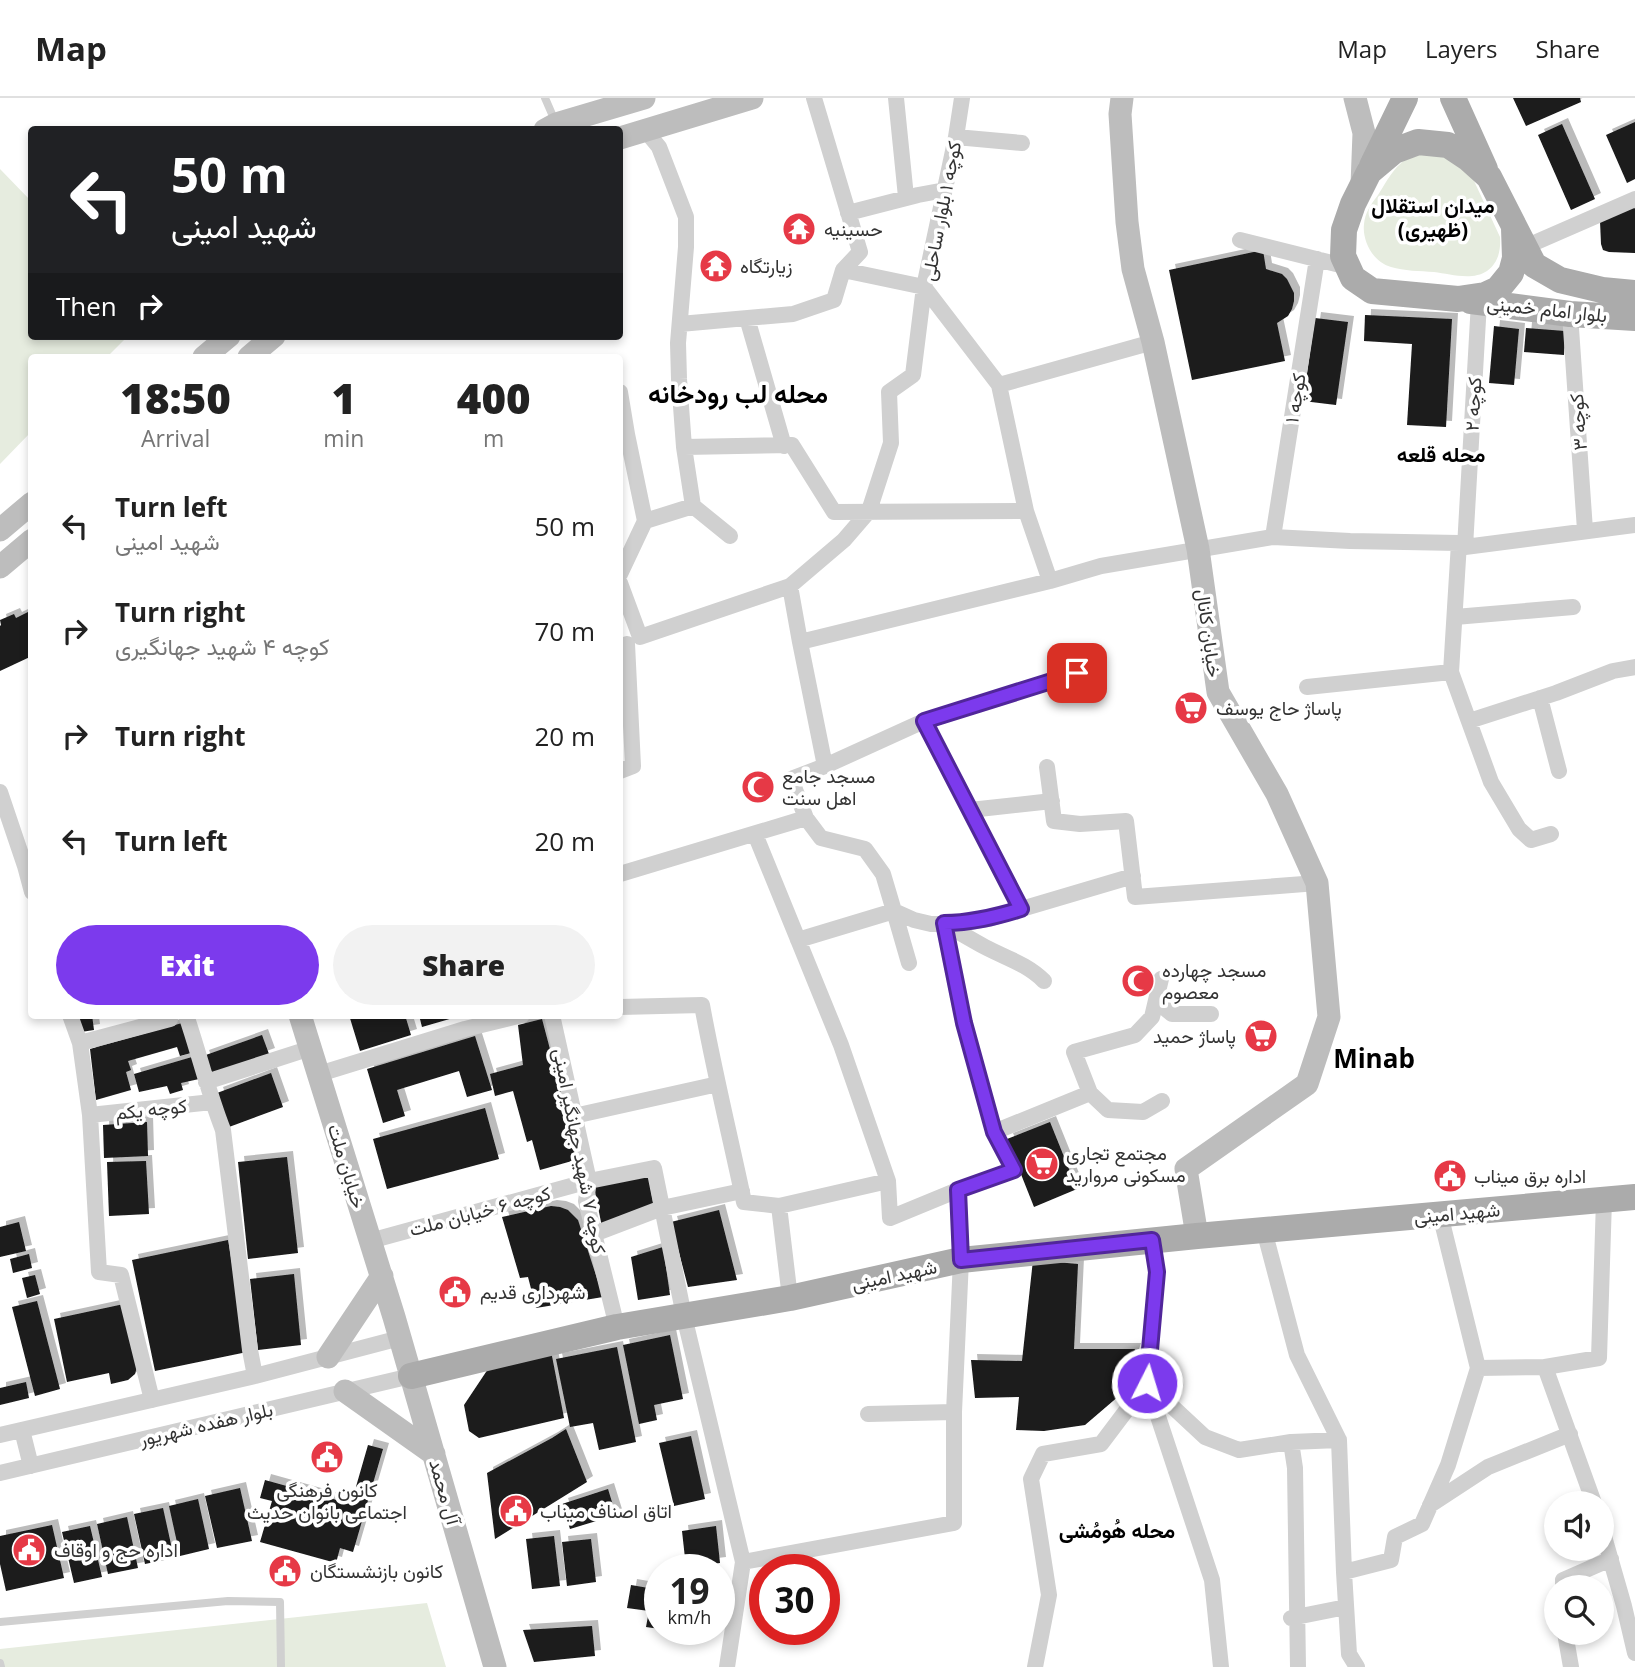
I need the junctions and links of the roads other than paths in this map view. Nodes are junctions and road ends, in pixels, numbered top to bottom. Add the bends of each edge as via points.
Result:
1 (545, 98) edge
2 (644, 98) edge
3 (752, 98) edge
4 (814, 98) edge
5 (896, 98) edge
6 (962, 98) edge
7 (1122, 98) edge
8 (1355, 98) edge
9 (1405, 98) edge
10 (1452, 99) edge
11 (550, 126) edge
12 (553, 126) edge
13 (645, 130) junction
14 (623, 137) edge
15 (956, 137) junction
16 (1022, 143) dead end
17 (1489, 177) junction
18 (1365, 181) junction
19 (945, 190) junction
20 (906, 197) junction
21 (1635, 199) edge
22 (848, 213) junction
23 (1520, 238) junction
24 (1240, 240) dead end
25 (1317, 259) junction
26 (1348, 267) junction
27 (842, 270) junction
28 (924, 287) junction
29 (1635, 293) edge
30 (1469, 301) junction
31 (1570, 314) junction
32 (747, 318) junction
33 (1635, 318) edge
34 (680, 324) junction
35 (224, 340) edge
36 (1153, 341) junction
37 (208, 354) edge
38 (999, 384) junction
39 (623, 434) edge
40 (784, 446) junction
41 (684, 447) junction
42 (28, 506) edge
43 (693, 506) junction
44 (1026, 511) junction
45 (869, 512) junction
46 (645, 521) junction
47 (1635, 525) edge
48 (0, 530) edge
49 (1585, 530) junction
50 (730, 536) dead end
51 (1273, 537) junction
52 (28, 543) edge
53 (1462, 545) junction
54 (1198, 549) junction
55 (0, 567) edge
56 (623, 569) edge
57 (1050, 580) junction
58 (790, 586) junction
59 (623, 603) edge
60 (1573, 607) dead end
61 (1455, 617) junction
62 (800, 642) junction
63 (629, 643) edge
64 (1635, 667) edge
65 (1451, 672) junction
66 (1077, 673) dead end
67 (1307, 687) dead end
68 (1540, 698) junction
69 (924, 721) junction
70 (1469, 721) junction
71 (825, 766) junction
72 (1046, 767) dead end
73 (623, 770) edge
74 (1559, 771) dead end
75 (0, 792) edge
76 (1052, 801) junction
77 (970, 810) junction
78 (806, 818) junction
79 (755, 834) junction
80 (1551, 834) dead end
81 (623, 873) edge
82 (1133, 876) junction
83 (28, 877) edge
84 (1317, 883) junction
85 (1021, 909) junction
86 (894, 911) junction
87 (944, 923) junction
88 (798, 940) junction
89 (909, 963) dead end
90 (1161, 979) dead end
91 (1044, 981) dead end
92 (1156, 1001) junction
93 (623, 1007) edge
94 (1211, 1014) dead end
95 (71, 1019) edge
96 (170, 1019) edge
97 (187, 1019) edge
98 (301, 1019) edge
99 (488, 1019) edge
100 (553, 1019) edge
101 (463, 1022) edge
102 (80, 1043) junction
103 (311, 1048) junction
104 (319, 1074) junction
105 (206, 1082) junction
106 (718, 1084) junction
107 (1090, 1093) junction
108 (1162, 1101) dead end
109 (212, 1102) junction
110 (90, 1115) junction
111 (574, 1116) junction
112 (994, 1132) junction
113 (589, 1181) junction
114 (888, 1181) junction
115 (958, 1190) junction
116 (742, 1191) junction
117 (1635, 1197) edge
118 (1604, 1199) junction
119 (779, 1206) junction
120 (662, 1208) junction
121 (1440, 1214) junction
122 (1264, 1230) junction
123 (594, 1234) junction
124 (1197, 1236) junction
125 (1152, 1240) junction
126 (370, 1241) junction
127 (961, 1260) junction
128 (382, 1276) junction
129 (790, 1298) junction
130 (684, 1316) junction
131 (397, 1327) junction
132 (617, 1327) junction
133 (328, 1357) junction
134 (1545, 1367) junction
135 (1478, 1368) junction
136 (255, 1376) junction
137 (411, 1376) junction
138 (1147, 1383) junction
139 (345, 1391) junction
140 (152, 1400) junction
141 (954, 1412) junction
142 (868, 1414) dead end
143 (22, 1430) junction
144 (1570, 1434) junction
145 (0, 1435) edge
146 (1339, 1440) junction
147 (1291, 1443) junction
148 (433, 1454) junction
149 (32, 1466) junction
150 (0, 1473) edge
151 (1590, 1491) edge
152 (1430, 1505) junction
153 (1606, 1561) edge
154 (1612, 1561) edge
155 (743, 1562) junction
156 (1344, 1572) junction
157 (1574, 1575) edge
158 (1346, 1608) junction
159 (1294, 1617) junction
160 (0, 1622) edge
161 (1567, 1645) edge
162 (1635, 1653) edge
163 (281, 1667) edge
164 (495, 1667) edge
165 (727, 1667) edge
166 (1035, 1667) edge
167 (1221, 1667) edge
168 (1298, 1667) edge
169 (1357, 1667) edge
170 (1571, 1667) edge

1 - 11 lane
2 - 12 main road
3 - 13 main road
4 - 22 street
5 - 20 street
6 - 15 street, کوچه ۱ بلوار ساحلی
7 - 36 main road, خیابان کانال via 1127,222 1133,269
8 - 18 main road via 1363,133
9 - 18 main road
10 - 17 main road
13 - 14 main road
13 - 34 street via 659,147 686,217
15 - 16 street
15 - 19 street, کوچه ۱ بلوار ساحلی
17 - 18 main road via 1448,145 1418,142 1394,151
17 - 23 main road
18 - 26 main road via 1344,230 1343,256
19 - 20 street
19 - 28 street, کوچه ۱ بلوار ساحلی
20 - 22 street
21 - 23 street
22 - 27 street via 860,252
23 - 29 main road, بلوار امام خمینی via 1534,265 1560,280
23 - 30 main road via 1511,273 1498,289
24 - 25 street
25 - 26 street
25 - 51 street, کوچه ۱
26 - 30 main road via 1353,278 1372,291
27 - 28 street
27 - 32 street via 834,300 793,314
28 - 38 street, کوچه ۱ بلوار ساحلی
28 - 45 street via 913,375 889,392 891,443
30 - 31 main road, بلوار امام خمینی
30 - 53 street, کوچه ۲
31 - 33 main road, بلوار امام خمینی
31 - 49 street, کوچه ۳
32 - 34 street
32 - 40 street
34 - 41 street
35 - 37 main road
36 - 38 street
36 - 54 main road, خیابان کانال
38 - 44 street
39 - 46 street
40 - 41 street
40 - 45 street via 792,445 834,512
41 - 43 street
42 - 48 main road
43 - 46 street
43 - 50 street
44 - 45 street
44 - 57 street
45 - 58 street
46 - 56 street
47 - 49 street
49 - 53 street
51 - 53 street
51 - 54 street
52 - 55 main road
53 - 61 street, کوچه ۲
54 - 57 street
54 - 84 main road, خیابان کانال via 1218,692 1277,794
57 - 62 street
58 - 62 street
58 - 63 street
59 - 63 street
60 - 61 street
61 - 65 street, کوچه ۲
62 - 71 street
63 - 73 street via 634,766
64 - 68 street
65 - 67 street
65 - 70 street
66 - 69 street
68 - 70 street
68 - 74 street
69 - 71 street
69 - 77 street
70 - 80 street via 1491,782 1519,829 1531,840
71 - 78 street via 791,779
72 - 76 street
75 - 83 street
76 - 77 street
76 - 82 street via 1054,821 1126,821
77 - 85 street
78 - 79 street
78 - 86 street via 821,838 864,849 883,874
79 - 81 street
79 - 88 street
82 - 84 street via 1135,897
82 - 85 street
84 - 124 main road, خیابان کانال via 1329,1017 1307,1084 1186,1169
85 - 87 street via 988,919
86 - 87 street via 914,920
86 - 88 street
86 - 89 street
87 - 91 street
87 - 112 street via 964,1023
88 - 114 street via 842,1045
90 - 92 street
92 - 94 street via 1172,1014
92 - 107 street via 1152,1017 1135,1035 1074,1052
93 - 106 street via 702,1005
95 - 102 street
96 - 102 street
97 - 105 street
98 - 103 main road, خیابان ملت
99 - 101 street
100 - 111 street, کوچه ۷ شهید جهانگیر امینی
101 - 104 street
102 - 110 street
103 - 104 main road, خیابان ملت
103 - 105 street
104 - 126 main road, خیابان ملت
105 - 109 street
106 - 111 street
106 - 116 street
107 - 108 street via 1108,1110 1143,1112
107 - 112 street
109 - 110 street, کوچه یکم
109 - 136 street via 223,1130
110 - 140 street via 99,1272 121,1276
111 - 113 street, کوچه ۷ شهید جهانگیر امینی
112 - 115 street via 1014,1170
113 - 120 street, کوچه ۶ خیابان ملت via 654,1168
113 - 123 street, کوچه ۷ شهید جهانگیر امینی via 586,1201
113 - 126 street, کوچه ۶ خیابان ملت
114 - 115 street via 890,1218
114 - 119 street
115 - 127 street
116 - 119 street via 744,1202
116 - 120 street
117 - 118 main road, شهید امینی
118 - 121 main road, شهید امینی
118 - 134 street via 1599,1358
119 - 129 street
120 - 123 street
120 - 130 street
121 - 122 main road, شهید امینی
121 - 135 street
122 - 124 main road, شهید امینی
122 - 146 street via 1297,1355
123 - 132 street, کوچه ۷ شهید جهانگیر امینی
124 - 125 main road, شهید امینی
125 - 127 main road, شهید امینی
125 - 138 street via 1157,1272
126 - 128 main road, خیابان ملت
127 - 129 main road, شهید امینی
127 - 141 street
128 - 131 main road, خیابان ملت
128 - 133 main road
129 - 130 main road, شهید امینی
130 - 132 main road, شهید امینی
130 - 155 street
131 - 133 street, بلوار هفده شهریور
131 - 137 main road, آل محمد
132 - 137 main road, شهید امینی
133 - 136 street, بلوار هفده شهریور
134 - 135 street
134 - 144 street
135 - 152 street via 1448,1465
136 - 140 street, بلوار هفده شهریور
137 - 139 street, بلوار هفده شهریور
137 - 148 main road, آل محمد
138 - 147 street via 1205,1437 1240,1450
138 - 166 street via 1101,1444 1042,1454 1031,1479 1049,1595
138 - 167 street via 1212,1580
139 - 148 main road
139 - 149 street, بلوار هفده شهریور
140 - 143 street, بلوار هفده شهریور
141 - 142 street
141 - 155 street via 954,1523
143 - 145 street, بلوار هفده شهریور
143 - 149 street
144 - 151 street
144 - 152 street via 1488,1467
146 - 147 street
146 - 156 street
147 - 159 street
148 - 164 main road, آل محمد
149 - 150 street, بلوار هفده شهریور
152 - 156 street via 1422,1524 1395,1537 1391,1560
153 - 157 street
154 - 162 street
155 - 165 street
156 - 158 street
158 - 159 street
158 - 169 street via 1349,1654
159 - 168 street
160 - 163 lane via 228,1601 280,1602
161 - 170 street

